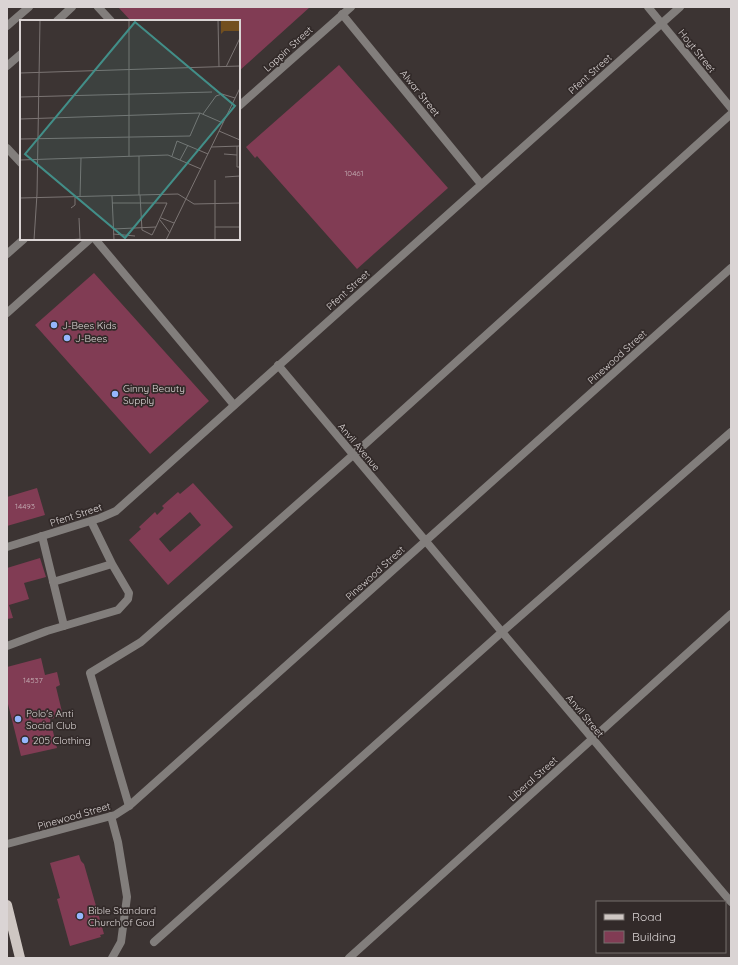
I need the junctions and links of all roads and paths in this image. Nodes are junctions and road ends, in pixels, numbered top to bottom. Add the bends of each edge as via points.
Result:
1 (29, 7) edge
2 (72, 7) edge
3 (98, 7) edge
4 (351, 7) edge
5 (648, 7) edge
6 (680, 7) edge
7 (342, 14) junction
8 (58, 20) edge
9 (110, 20) edge
10 (662, 24) junction
11 (7, 26) edge
12 (20, 55) edge
13 (7, 66) edge
14 (240, 105) edge
15 (731, 108) edge
16 (731, 114) edge
17 (7, 148) edge
18 (20, 162) edge
19 (481, 184) junction
20 (23, 240) edge
21 (90, 240) edge
22 (92, 240) edge
23 (7, 254) edge
24 (731, 268) edge
25 (7, 313) edge
26 (278, 365) junction
27 (234, 405) junction
28 (731, 432) edge
29 (353, 455) junction
30 (91, 521) junction
31 (42, 536) junction
32 (425, 542) junction
33 (7, 547) edge
34 (112, 564) junction
35 (53, 582) junction
36 (731, 614) edge
37 (64, 626) junction
38 (502, 632) junction
39 (7, 646) edge
40 (592, 739) junction
41 (129, 806) junction
42 (111, 816) junction
43 (7, 844) edge
44 (731, 902) edge
45 (7, 905) edge
46 (154, 942) dead end
47 (20, 958) edge
48 (112, 958) edge
49 (349, 958) edge

1 - 11 street
2 - 8 street
3 - 9 street
4 - 7 street, Lappin Street
5 - 10 street, Hoyt Street
6 - 10 street, Pfent Street
7 - 14 street, Lappin Street
7 - 19 street, Alwar Street
10 - 15 street, Hoyt Street
10 - 19 street, Pfent Street
12 - 13 street
16 - 29 street
17 - 18 street
19 - 26 street, Pfent Street
20 - 23 street
21 - 25 street
22 - 27 street
24 - 32 street, Pinewood Street
26 - 27 street, Pfent Street
26 - 29 street, Anvil Avenue
27 - 30 street, Pfent Street via 116,511
28 - 38 street
29 - 32 street, Anvil Avenue
29 - 41 street via 141,642 90,673
30 - 31 street, Pfent Street
30 - 34 street
31 - 33 street, Pfent Street
31 - 35 street
32 - 38 street, Anvil Street
32 - 41 street, Pinewood Street
34 - 35 street
34 - 37 street via 129,593 125,603 118,610
35 - 37 street
36 - 40 street, Liberal Street
37 - 39 street
38 - 40 street, Anvil Street
38 - 46 street
40 - 44 street, Anvil Street
40 - 49 street, Liberal Street
41 - 42 street, Pinewood Street
42 - 43 street, Pinewood Street
42 - 48 street via 127,897 121,942
45 - 47 main road

